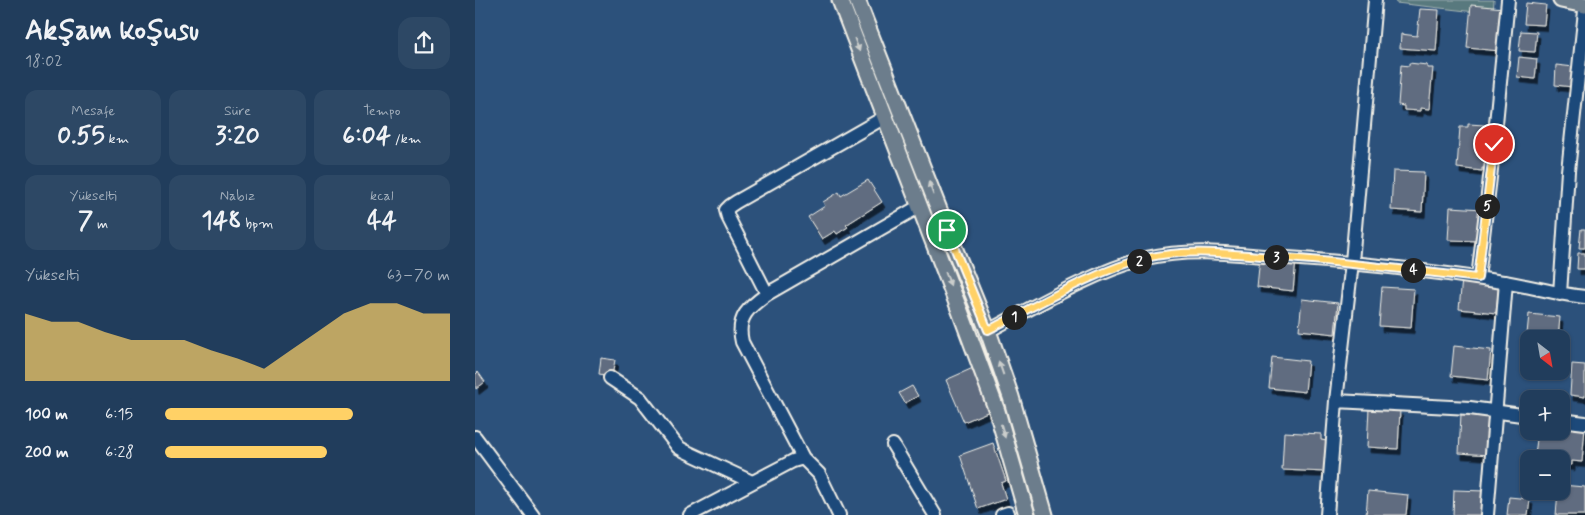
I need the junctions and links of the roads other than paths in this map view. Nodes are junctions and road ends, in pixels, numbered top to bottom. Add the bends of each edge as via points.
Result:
1 (840, 0) edge
2 (857, 0) edge
3 (1375, 0) edge
4 (1508, 0) edge
5 (1561, 0) edge
6 (1585, 5) edge
7 (1585, 11) edge
8 (885, 117) junction
9 (920, 206) junction
10 (1352, 262) junction
11 (1478, 278) junction
12 (1506, 282) junction
13 (767, 294) junction
14 (1560, 294) junction
15 (1585, 296) edge
16 (988, 330) junction
17 (610, 378) dead end
18 (1336, 401) junction
19 (1496, 412) junction
20 (1520, 415) edge
21 (1570, 421) edge
22 (1585, 423) edge
23 (475, 437) edge
24 (893, 445) dead end
25 (803, 458) junction
26 (752, 482) junction
27 (533, 515) edge
28 (690, 515) edge
29 (839, 515) edge
30 (935, 515) edge
31 (1027, 515) edge
32 (1045, 515) edge
33 (1327, 515) edge
34 (1487, 515) edge

1 -> 8 main road
16 -> 2 main road
3 - 10 street
4 - 11 street
5 - 6 main road
7 - 14 street
8 - 9 main road
8 - 13 street via 727,210
9 - 13 street
9 -> 31 main road via 997,411
10 - 11 street
10 - 16 street via 1198,252 1153,257 1082,283
10 - 18 street
11 - 12 street
12 - 14 street
12 - 19 street
13 - 25 street via 753,304 741,321 742,342
14 - 15 street
32 -> 16 main road
17 - 26 street via 641,398 685,451
18 - 19 street
18 - 33 street
19 - 20 street
19 - 34 street
21 - 22 street
23 - 27 street
24 - 30 street
25 - 26 street
25 - 29 street via 819,474
26 - 28 street

